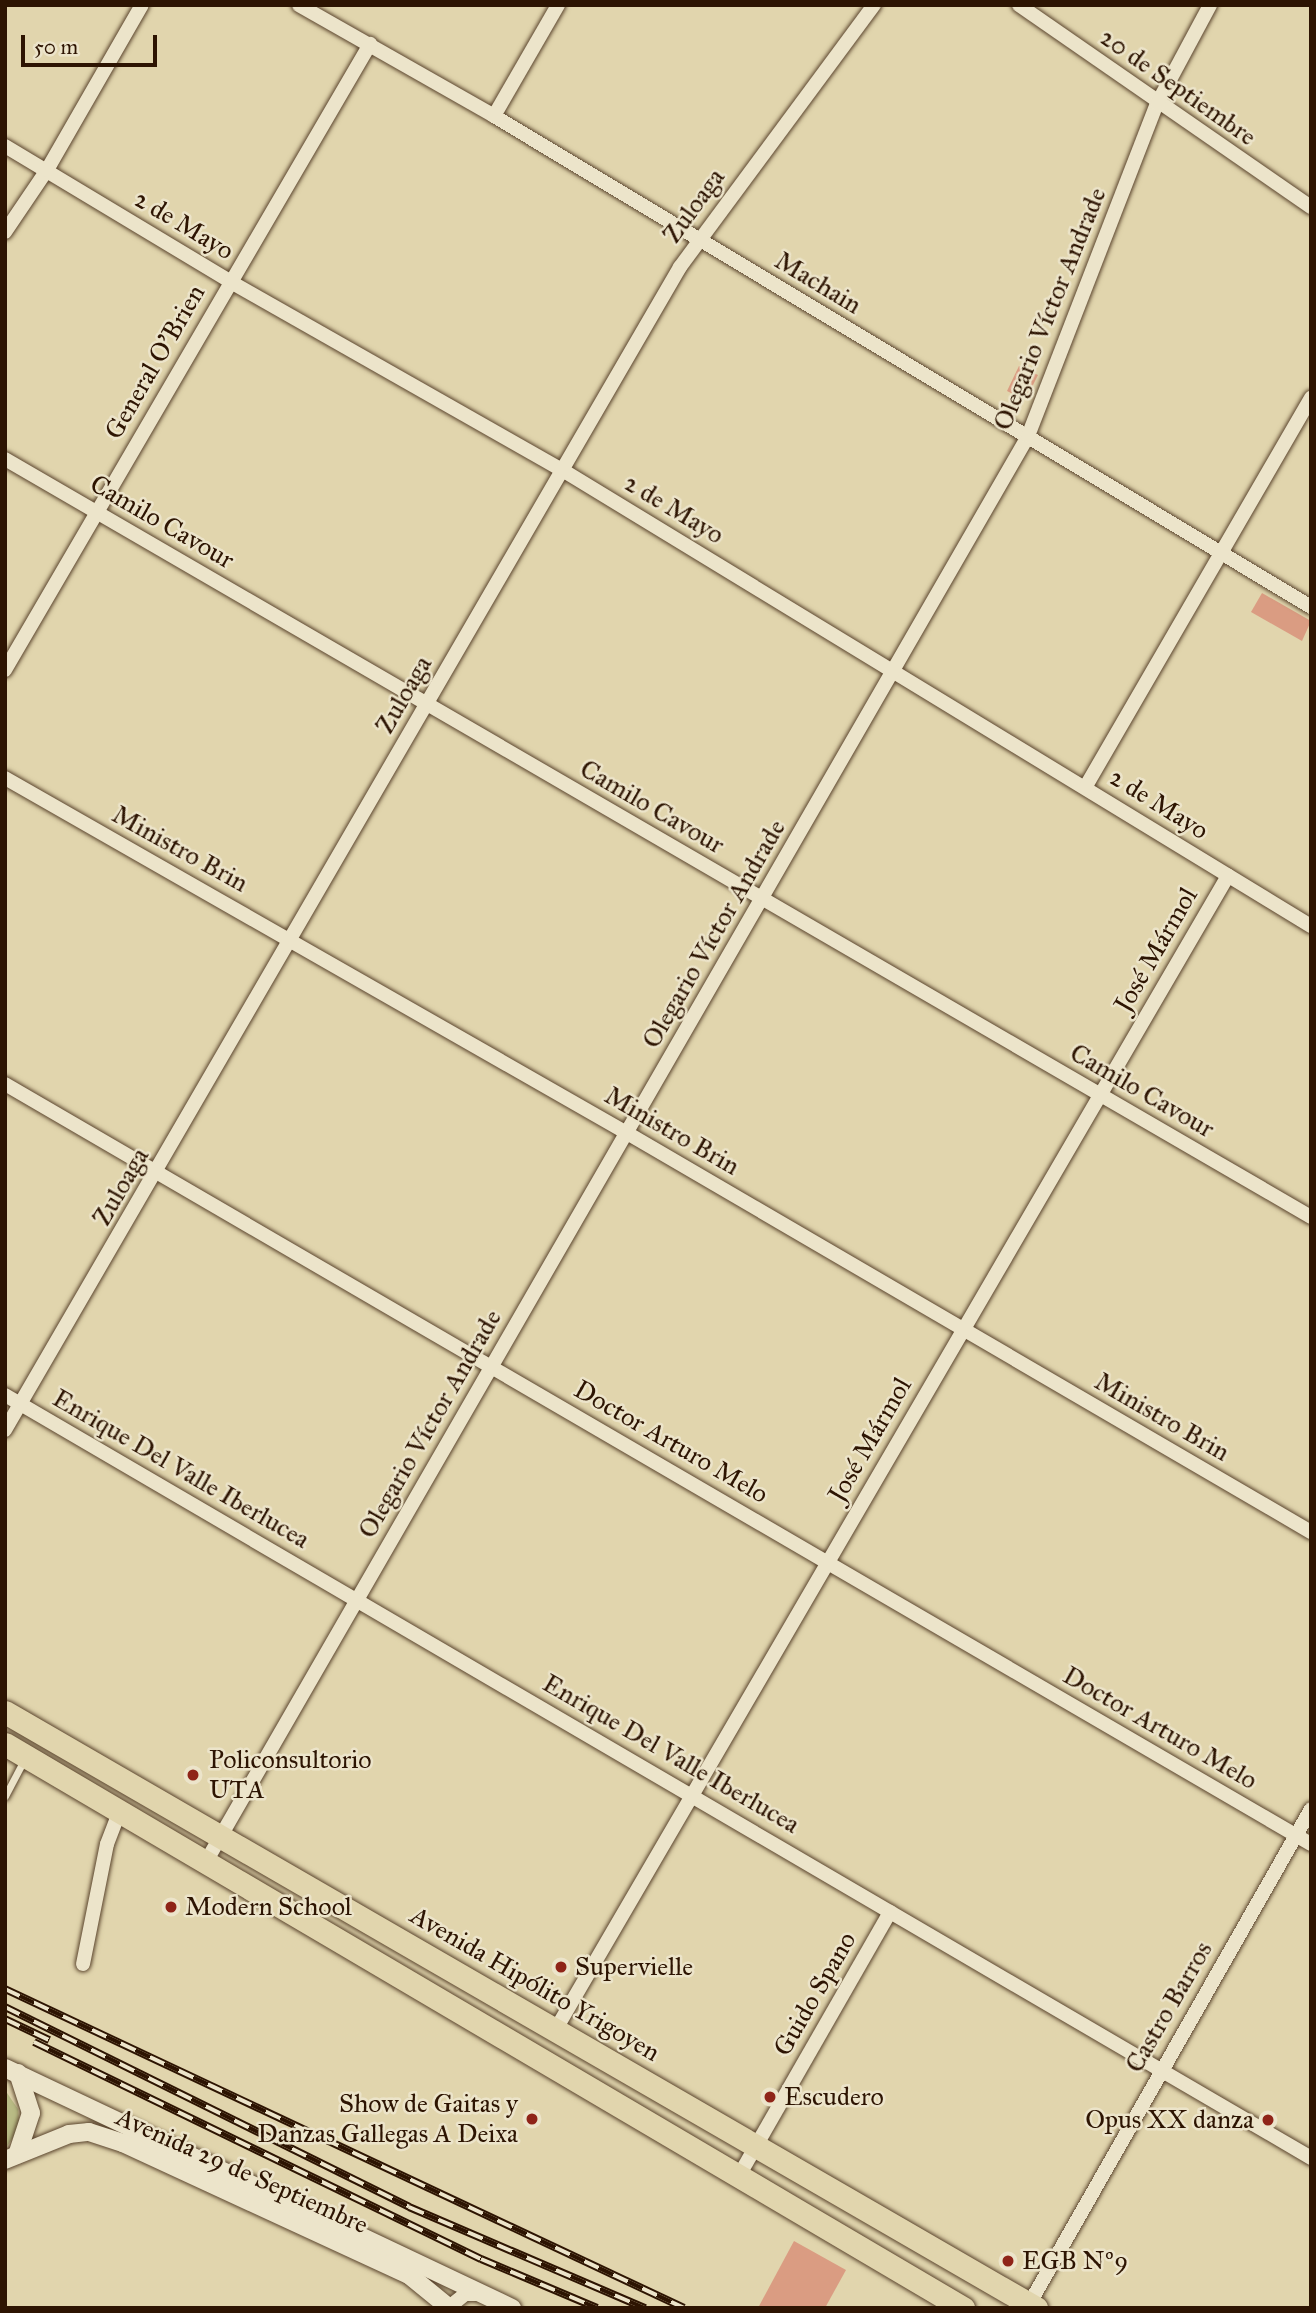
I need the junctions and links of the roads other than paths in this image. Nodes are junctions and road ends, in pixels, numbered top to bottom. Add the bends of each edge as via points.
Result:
1 (142, 5) edge
2 (299, 5) edge
3 (558, 5) edge
4 (874, 5) edge
5 (1019, 5) edge
6 (1210, 5) edge
7 (370, 44) junction
8 (1157, 104) junction
9 (494, 116) junction
10 (5, 146) edge
11 (47, 170) junction
12 (1311, 207) edge
13 (5, 232) edge
14 (698, 240) junction
15 (231, 282) junction
16 (1311, 398) edge
17 (1028, 436) junction
18 (5, 459) edge
19 (564, 471) junction
20 (96, 512) junction
21 (1221, 552) junction
22 (1311, 607) edge
23 (5, 670) edge
24 (893, 670) junction
25 (427, 704) junction
26 (5, 778) edge
27 (1086, 786) junction
28 (1227, 876) junction
29 (763, 900) junction
30 (1311, 926) edge
31 (290, 939) junction
32 (5, 1084) edge
33 (1099, 1095) junction
34 (627, 1133) junction
35 (158, 1173) junction
36 (1311, 1217) edge
37 (961, 1329) junction
38 (493, 1366) junction
39 (5, 1395) edge
40 (20, 1404) junction
41 (5, 1430) edge
42 (1311, 1532) edge
43 (828, 1563) junction
44 (357, 1599) junction
45 (5, 1712) edge
46 (5, 1744) edge
47 (26, 1756) junction
48 (693, 1795) junction
49 (5, 1796) edge
50 (1311, 1809) edge
51 (120, 1810) junction
52 (1296, 1835) junction
53 (222, 1836) junction
54 (1311, 1844) edge
55 (207, 1860) junction
56 (890, 1912) junction
57 (83, 1964) dead end
58 (556, 2029) junction
59 (12, 2071) edge
60 (1160, 2071) junction
61 (758, 2144) junction
62 (12, 2156) edge
63 (1311, 2158) edge
64 (740, 2174) junction
65 (483, 2294) junction
66 (1031, 2306) edge
67 (448, 2307) edge
68 (512, 2308) edge
69 (963, 2308) edge

1 - 11 street
2 - 7 street, Machain
3 - 9 street
4 - 14 street, Zuloaga
5 - 8 street, 20 de Septiembre
6 - 8 street, Olegario Víctor Andrade
7 - 9 street, Machain
7 - 15 street, General O'Brien
8 - 12 street, 20 de Septiembre
8 - 17 street, Olegario Víctor Andrade
9 - 14 street, Machain
10 - 11 street, 2 de Mayo
11 - 13 street
11 - 15 street, 2 de Mayo
14 - 17 street, Machain
14 - 19 street, Zuloaga
15 - 19 street, 2 de Mayo
15 - 20 street, General O'Brien
16 - 21 street
17 - 21 street, Machain
17 - 24 street, Olegario Víctor Andrade
18 - 20 street, Camilo Cavour
19 - 24 street, 2 de Mayo
19 - 25 street, Zuloaga
20 - 23 street, General O'Brien
20 - 25 street, Camilo Cavour
21 - 22 street, Machain
21 - 27 street
24 - 27 street, 2 de Mayo
24 - 29 street, Olegario Víctor Andrade
25 - 29 street, Camilo Cavour
25 - 31 street, Zuloaga
26 - 31 street, Ministro Brin
27 - 28 street, 2 de Mayo
28 - 30 street, 2 de Mayo
28 - 33 street, José Mármol
29 - 33 street, Camilo Cavour
29 - 34 street, Olegario Víctor Andrade
31 - 34 street, Ministro Brin
31 - 35 street, Zuloaga
32 - 35 street, Doctor Arturo Melo
33 - 36 street, Camilo Cavour
33 - 37 street, José Mármol
34 - 37 street, Ministro Brin
34 - 38 street, Olegario Víctor Andrade
35 - 38 street, Doctor Arturo Melo
35 - 40 street, Zuloaga
37 - 42 street, Ministro Brin
37 - 43 street, José Mármol
38 - 43 street, Doctor Arturo Melo
38 - 44 street, Olegario Víctor Andrade
39 - 40 street, Enrique Del Valle Iberlucea
40 - 41 street, Zuloaga
40 - 44 street, Enrique Del Valle Iberlucea
43 - 48 street, José Mármol
43 - 52 street, Doctor Arturo Melo
44 - 48 street, Enrique Del Valle Iberlucea
44 - 53 street, Olegario Víctor Andrade
45 - 53 main road, Avenida Hipólito Yrigoyen
46 - 47 main road
47 - 49 lane
47 - 51 main road
48 - 56 street, Enrique Del Valle Iberlucea
48 - 58 street, José Mármol
50 - 52 street, Castro Barros
51 - 55 main road
51 - 57 street via 107,1844
52 - 54 street, Doctor Arturo Melo
52 - 60 street, Castro Barros
53 - 55 street, Olegario Víctor Andrade
53 - 58 main road, Avenida Hipólito Yrigoyen
55 - 64 main road
56 - 60 street, Enrique Del Valle Iberlucea
56 - 61 street, Guido Spano
58 - 61 main road, Avenida Hipólito Yrigoyen
59 - 62 street via 30,2113
59 - 65 street, Avenida 29 de Septiembre
60 - 63 street, Enrique Del Valle Iberlucea
60 - 66 street, Castro Barros
61 - 64 street, Guido Spano
61 - 66 main road, Avenida Hipólito Yrigoyen
62 - 67 street, Avenida 29 de Septiembre via 69,2134 89,2132 123,2143 409,2274
64 - 69 main road
65 - 67 street via 466,2294
65 - 68 street, Avenida 29 de Septiembre

